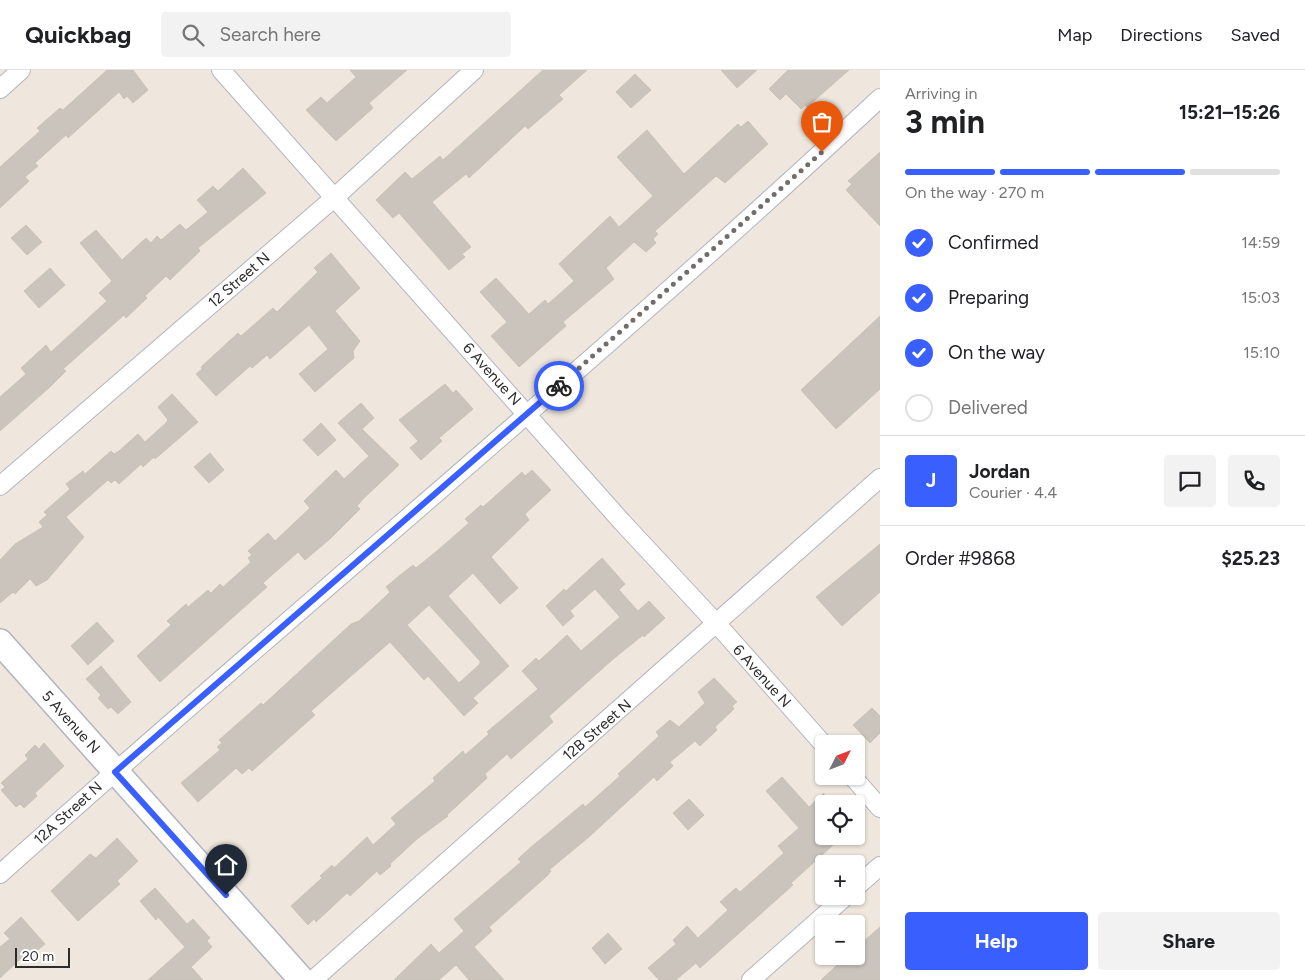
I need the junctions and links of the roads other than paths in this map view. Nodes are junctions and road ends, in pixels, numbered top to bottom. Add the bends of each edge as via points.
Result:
1 (21, 70) edge
2 (220, 70) edge
3 (474, 70) edge
4 (0, 89) edge
5 (880, 98) edge
6 (334, 198) junction
7 (528, 414) junction
8 (880, 478) edge
9 (0, 486) edge
10 (717, 624) junction
11 (0, 642) edge
12 (815, 735) edge
13 (115, 772) junction
14 (860, 785) edge
15 (880, 808) edge
16 (880, 866) edge
17 (0, 874) edge
18 (865, 879) edge
19 (836, 905) edge
20 (302, 980) edge
21 (313, 980) edge
22 (751, 980) edge

1 - 4 street
2 - 6 street, 6 Avenue N
3 - 6 street, 12 Street N
5 - 7 street, 12A Street N via 808,166
6 - 7 street, 6 Avenue N
6 - 9 street, 12 Street N
7 - 10 street, 6 Avenue N
7 - 13 street, 12A Street N
8 - 10 street, 12B Street N
10 - 12 street, 6 Avenue N
10 - 21 street, 12B Street N
11 - 13 main road, 5 Avenue N
13 - 17 street, 12A Street N
13 - 20 main road, 5 Avenue N
14 - 15 street
16 - 18 street
19 - 22 street

